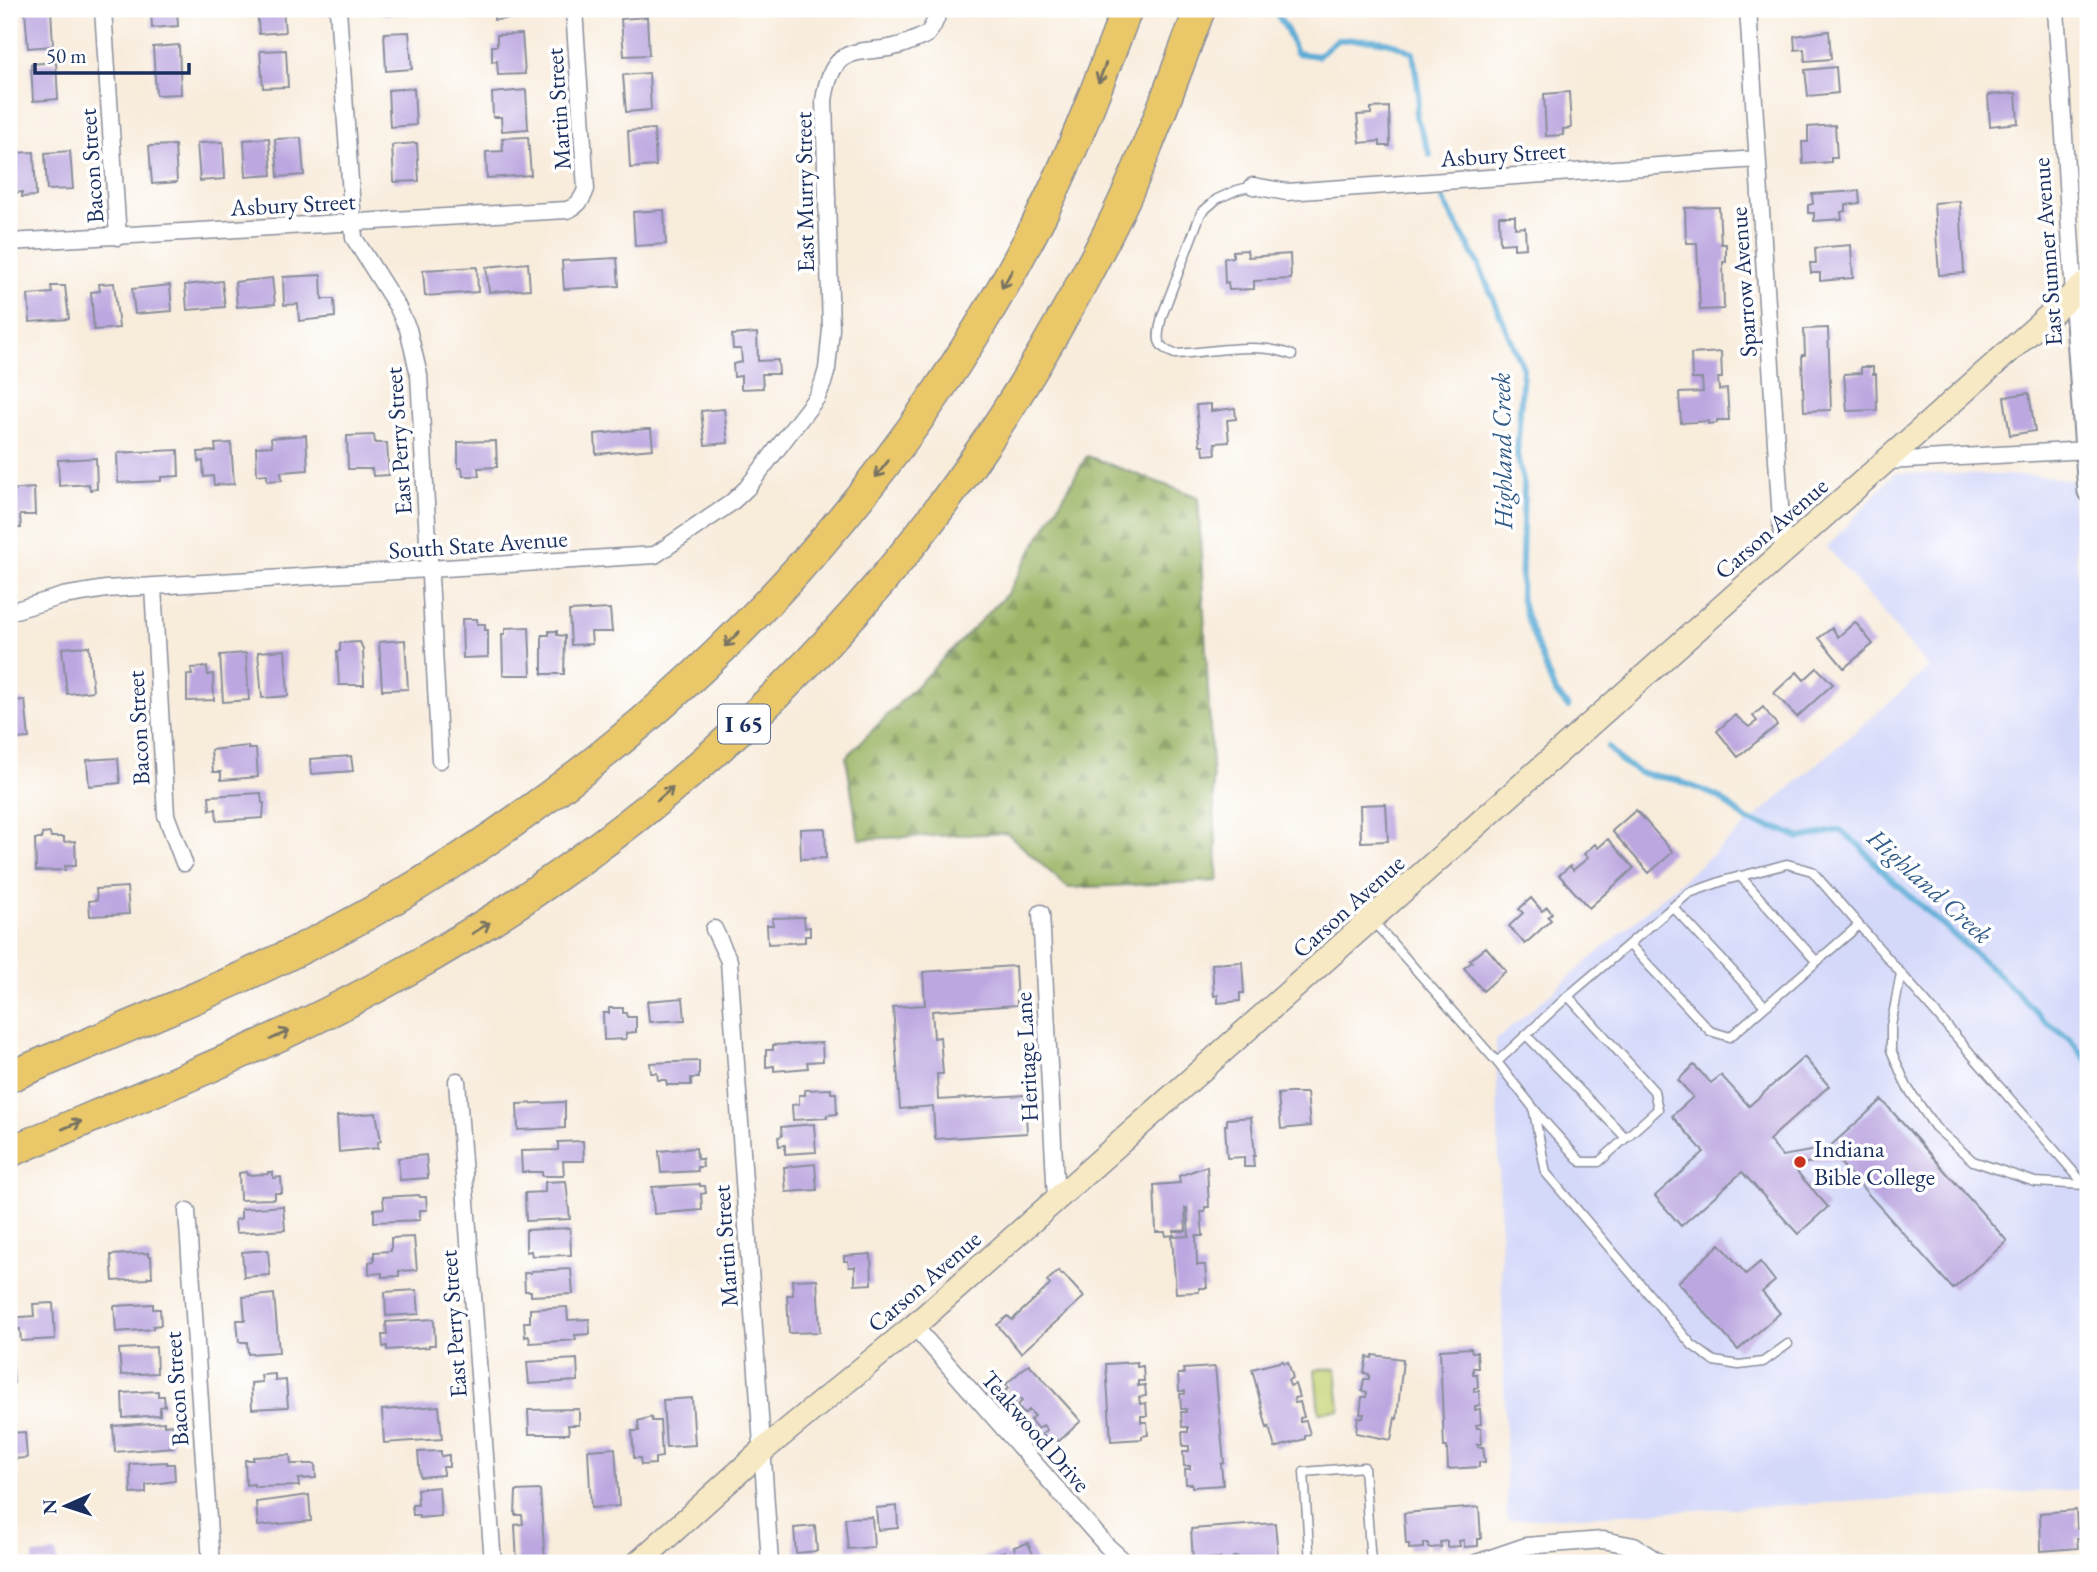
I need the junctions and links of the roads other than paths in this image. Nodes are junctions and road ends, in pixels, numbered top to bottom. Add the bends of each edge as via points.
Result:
1 (103, 9) edge
2 (338, 9) edge
3 (574, 9) edge
4 (1127, 9) edge
5 (1200, 9) edge
6 (1748, 9) edge
7 (2056, 9) edge
8 (939, 10) edge
9 (1757, 159) junction
10 (1253, 186) joint
11 (579, 204) joint
12 (352, 223) junction
13 (118, 237) junction
14 (9, 243) edge
15 (2081, 287) edge
16 (831, 329) joint
17 (1292, 355) dead end
18 (2087, 450) edge
19 (1888, 460) junction
20 (2088, 492) edge
21 (1783, 552) junction
22 (430, 570) junction
23 (153, 587) junction
24 (9, 612) edge
25 (440, 760) dead end
26 (184, 863) dead end
27 (1740, 876) junction
28 (1673, 907) junction
29 (1041, 913) dead end
30 (1372, 920) junction
31 (1859, 925) junction
32 (714, 929) dead end
33 (1629, 944) junction
34 (1816, 961) junction
35 (1901, 973) junction
36 (1568, 996) junction
37 (1765, 1006) junction
38 (1526, 1035) junction
39 (1497, 1062) junction
40 (9, 1077) edge
41 (457, 1081) dead end
42 (1534, 1109) junction
43 (1626, 1138) junction
44 (9, 1152) edge
45 (2086, 1185) edge
46 (1056, 1199) junction
47 (187, 1211) dead end
48 (914, 1326) junction
49 (1788, 1343) dead end
50 (762, 1451) junction
51 (211, 1563) edge
52 (494, 1563) edge
53 (638, 1563) edge
54 (770, 1563) edge
55 (1126, 1563) edge
56 (1310, 1563) edge
57 (1371, 1563) edge
58 (1476, 1563) edge
59 (1660, 1563) edge

1 - 13 street, Bacon Street
2 - 12 street, East Perry Street
3 - 11 street, Martin Street via 586,190
4 -> 40 highway via 1053,192 950,374 847,514 771,600 702,668 564,785 391,901 239,978
44 -> 5 highway, I 65 via 257,1046 438,954 603,843 750,719 894,566 965,474 1023,387 1116,215
6 - 9 street, Sparrow Avenue
7 - 15 street, East Sumner Avenue
8 - 16 street, East Murry Street via 927,34 840,58 827,82
9 - 10 street, Asbury Street via 1287,192
9 - 21 street, Sparrow Avenue
10 - 17 lane via 1217,198 1201,213 1162,316 1159,345 1175,354 1264,348
11 - 12 street, Asbury Street via 567,210
12 - 13 street, Asbury Street
12 - 22 street, East Perry Street via 354,238 397,306 414,352
13 - 14 street, Asbury Street
15 - 18 street, East Sumner Avenue
15 - 19 main road, Carson Avenue
16 - 22 street, South State Avenue via 827,369 817,397 747,488 655,555
18 - 19 street
18 - 20 street, East Sumner Avenue
19 - 21 main road, Carson Avenue
21 - 30 main road, Carson Avenue
22 - 23 street, South State Avenue
22 - 25 street, East Perry Street
23 - 24 street, South State Avenue via 63,596
23 - 26 street, Bacon Street via 166,815
27 - 28 lane via 1689,893
27 - 31 lane via 1787,864 1812,871
27 - 34 lane
28 - 33 lane
28 - 37 lane
29 - 46 street, Heritage Lane
30 - 39 lane
30 - 46 main road, Carson Avenue
31 - 34 lane
31 - 35 lane
32 - 50 street, Martin Street via 729,961
33 - 36 lane
33 - 37 lane via 1710,1031 1730,1037
34 - 37 lane
35 - 45 lane
35 - 45 lane via 1891,1051 1907,1087 1935,1127 1973,1161 2035,1182
36 - 38 lane
36 - 43 lane via 1654,1091 1658,1109
38 - 39 lane
38 - 43 lane
39 - 42 lane
41 - 52 street, East Perry Street
42 - 43 lane via 1581,1162 1599,1162
42 - 49 lane via 1546,1173 1692,1345 1714,1361 1739,1365 1763,1362
46 - 48 main road, Carson Avenue
47 - 51 street, Bacon Street
48 - 50 main road, Carson Avenue
48 - 55 street, Teakwood Drive
50 - 53 main road, Carson Avenue
50 - 54 street, Martin Street
56 - 57 lane via 1304,1472 1364,1467
58 - 59 street via 1526,1546 1603,1540 1634,1546

